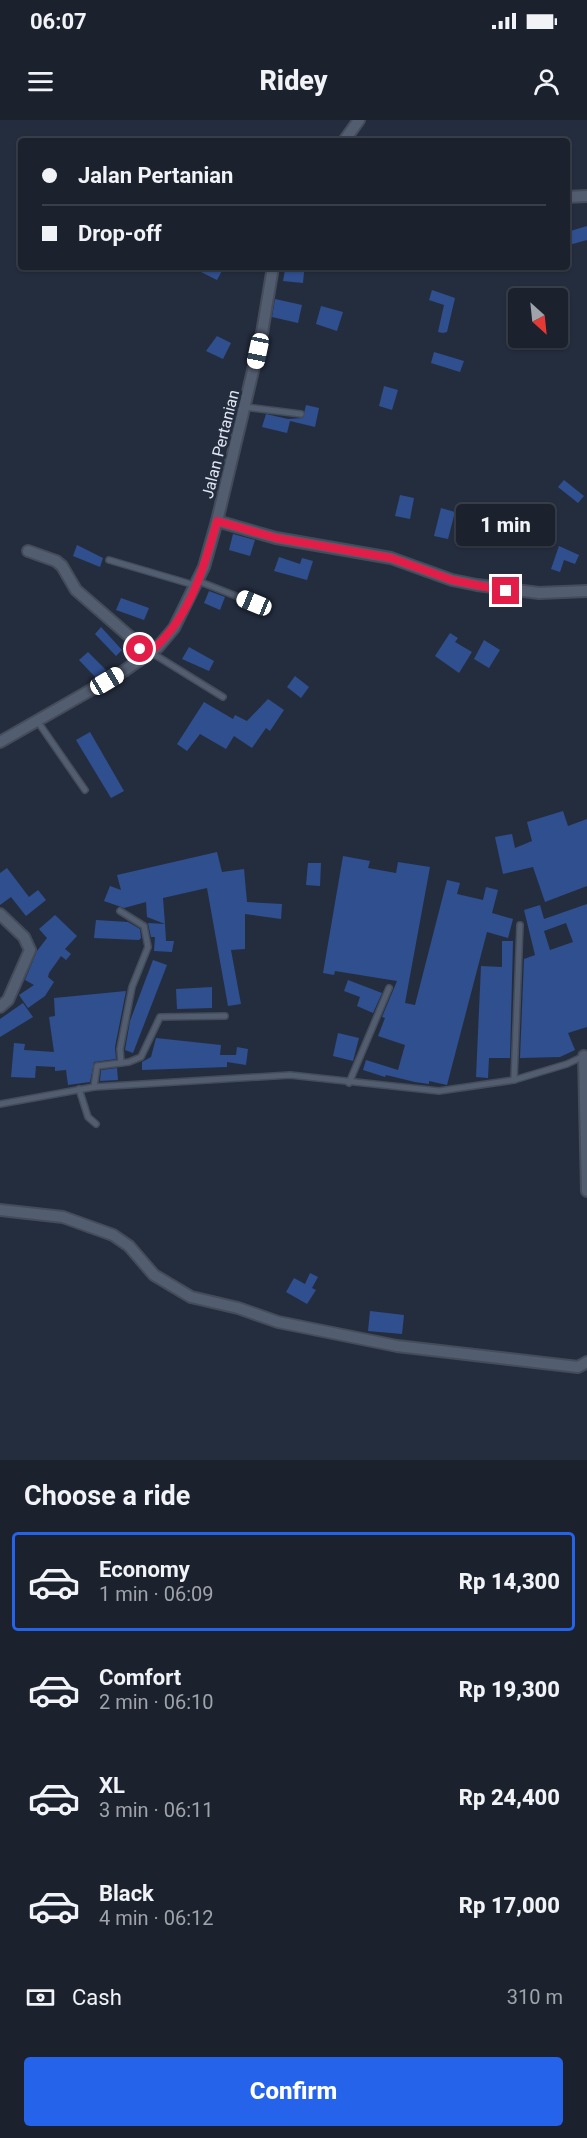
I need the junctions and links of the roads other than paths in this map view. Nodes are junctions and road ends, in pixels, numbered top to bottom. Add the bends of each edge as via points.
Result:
1 (359, 120) edge
2 (346, 138) edge
3 (587, 196) edge
4 (570, 197) edge
5 (272, 270) edge
6 (245, 407) junction
7 (301, 414) dead end
8 (217, 521) junction
9 (28, 551) dead end
10 (109, 560) dead end
11 (197, 583) junction
12 (587, 591) edge
13 (254, 603) dead end
14 (147, 655) junction
15 (223, 697) dead end
16 (38, 722) junction
17 (0, 742) edge
18 (85, 790) dead end
19 (120, 911) dead end
20 (0, 914) edge
21 (520, 925) dead end
22 (389, 988) dead end
23 (0, 1007) edge
24 (225, 1016) dead end
25 (586, 1054) edge
26 (121, 1063) junction
27 (514, 1080) junction
28 (350, 1083) junction
29 (94, 1087) junction
30 (79, 1089) junction
31 (0, 1104) edge
32 (96, 1124) dead end
33 (587, 1191) edge
34 (0, 1210) edge
35 (586, 1365) edge

1 - 2 street
3 - 4 street
5 - 6 street, Jalan Pertanian
6 - 7 lane
6 - 8 street, Jalan Pertanian
8 - 11 street, Jalan Pertanian
8 - 12 street via 276,538 391,558 452,580 496,589 539,593
9 - 14 street via 62,566 76,590
10 - 11 lane
11 - 13 lane
11 - 14 street, Jalan Pertanian via 174,628
14 - 15 lane
14 - 16 street, Jalan Pertanian
16 - 17 street, Jalan Pertanian
16 - 18 lane
19 - 26 lane via 144,926 148,947 132,987
20 - 23 street via 24,937 30,950 8,1000
21 - 27 lane
22 - 28 lane
24 - 26 lane via 160,1017 141,1057
25 - 27 lane
25 - 33 street
26 - 29 lane via 98,1066
27 - 28 lane via 438,1091
28 - 29 lane via 290,1075
29 - 30 lane
30 - 31 lane
30 - 32 lane via 88,1117
34 - 35 street via 63,1217 113,1235 129,1246 154,1275 191,1297 278,1322 397,1346

